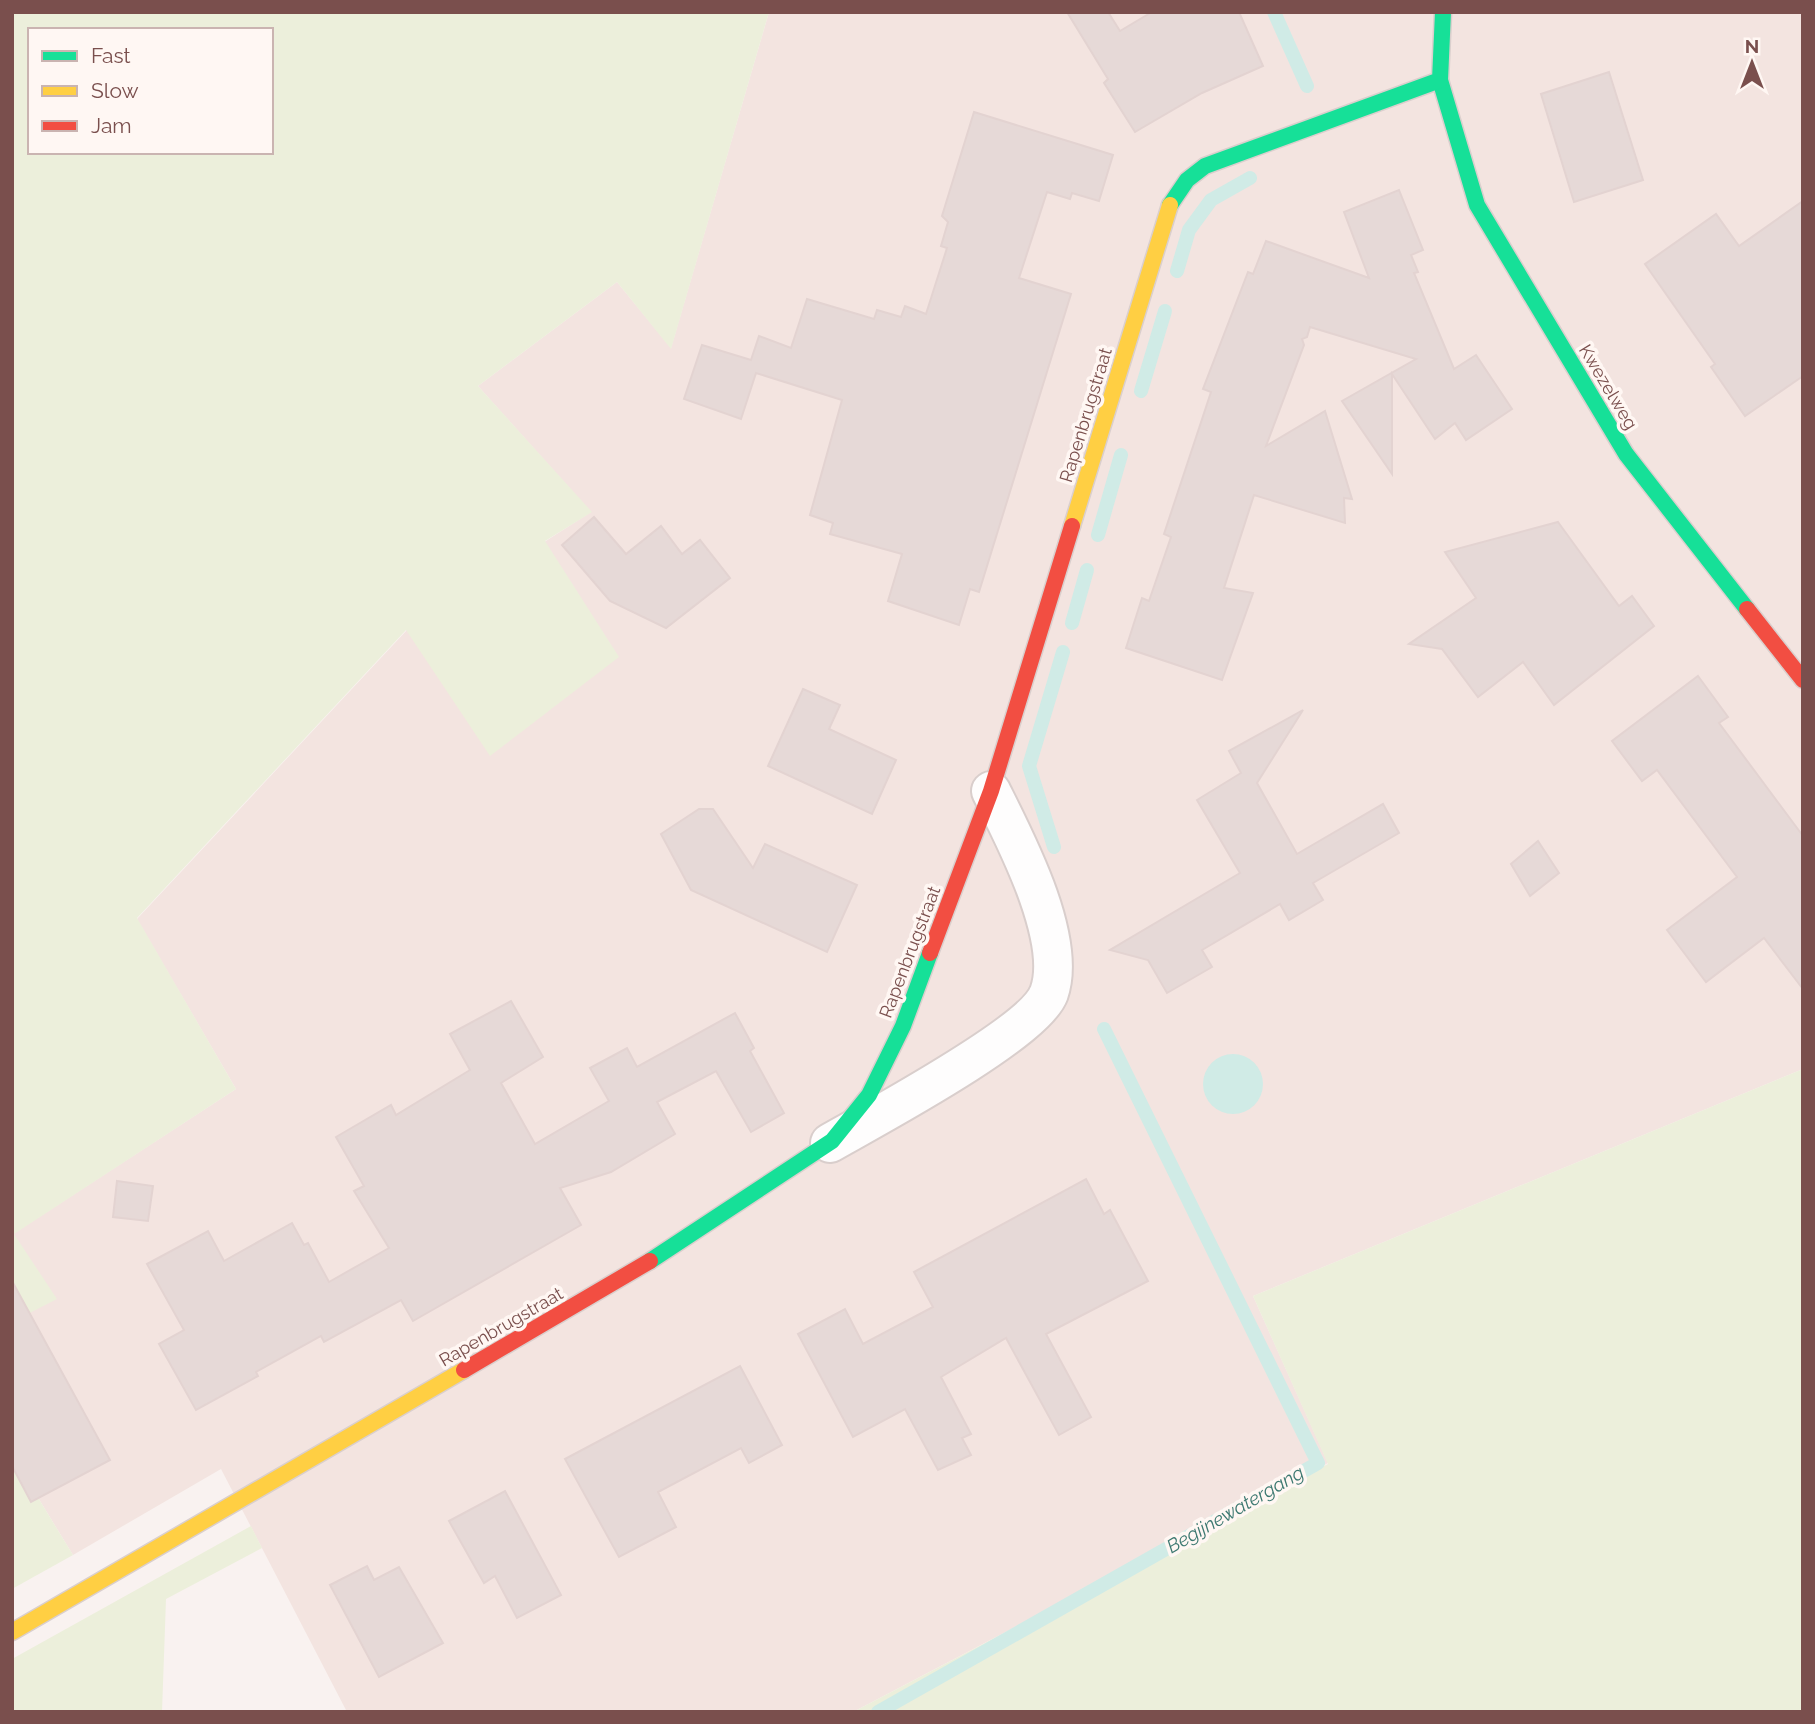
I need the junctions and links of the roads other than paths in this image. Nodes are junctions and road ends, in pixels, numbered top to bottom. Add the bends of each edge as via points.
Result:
1 (1443, 12) edge
2 (1440, 80) junction
3 (1803, 680) edge
4 (991, 791) junction
5 (825, 1145) junction
6 (12, 1632) edge

1 - 2 street
2 - 3 street, Kwezelweg via 1477,205 1626,454
2 - 4 street, Rapenbrugstraat via 1205,166 1187,180 1171,203
4 - 5 street, Rapenbrugstraat via 887,1062 869,1096
4 - 5 street via 1024,857 1046,919 1052,965 1048,994 1024,1024 935,1084
5 - 6 street, Rapenbrugstraat via 634,1272

